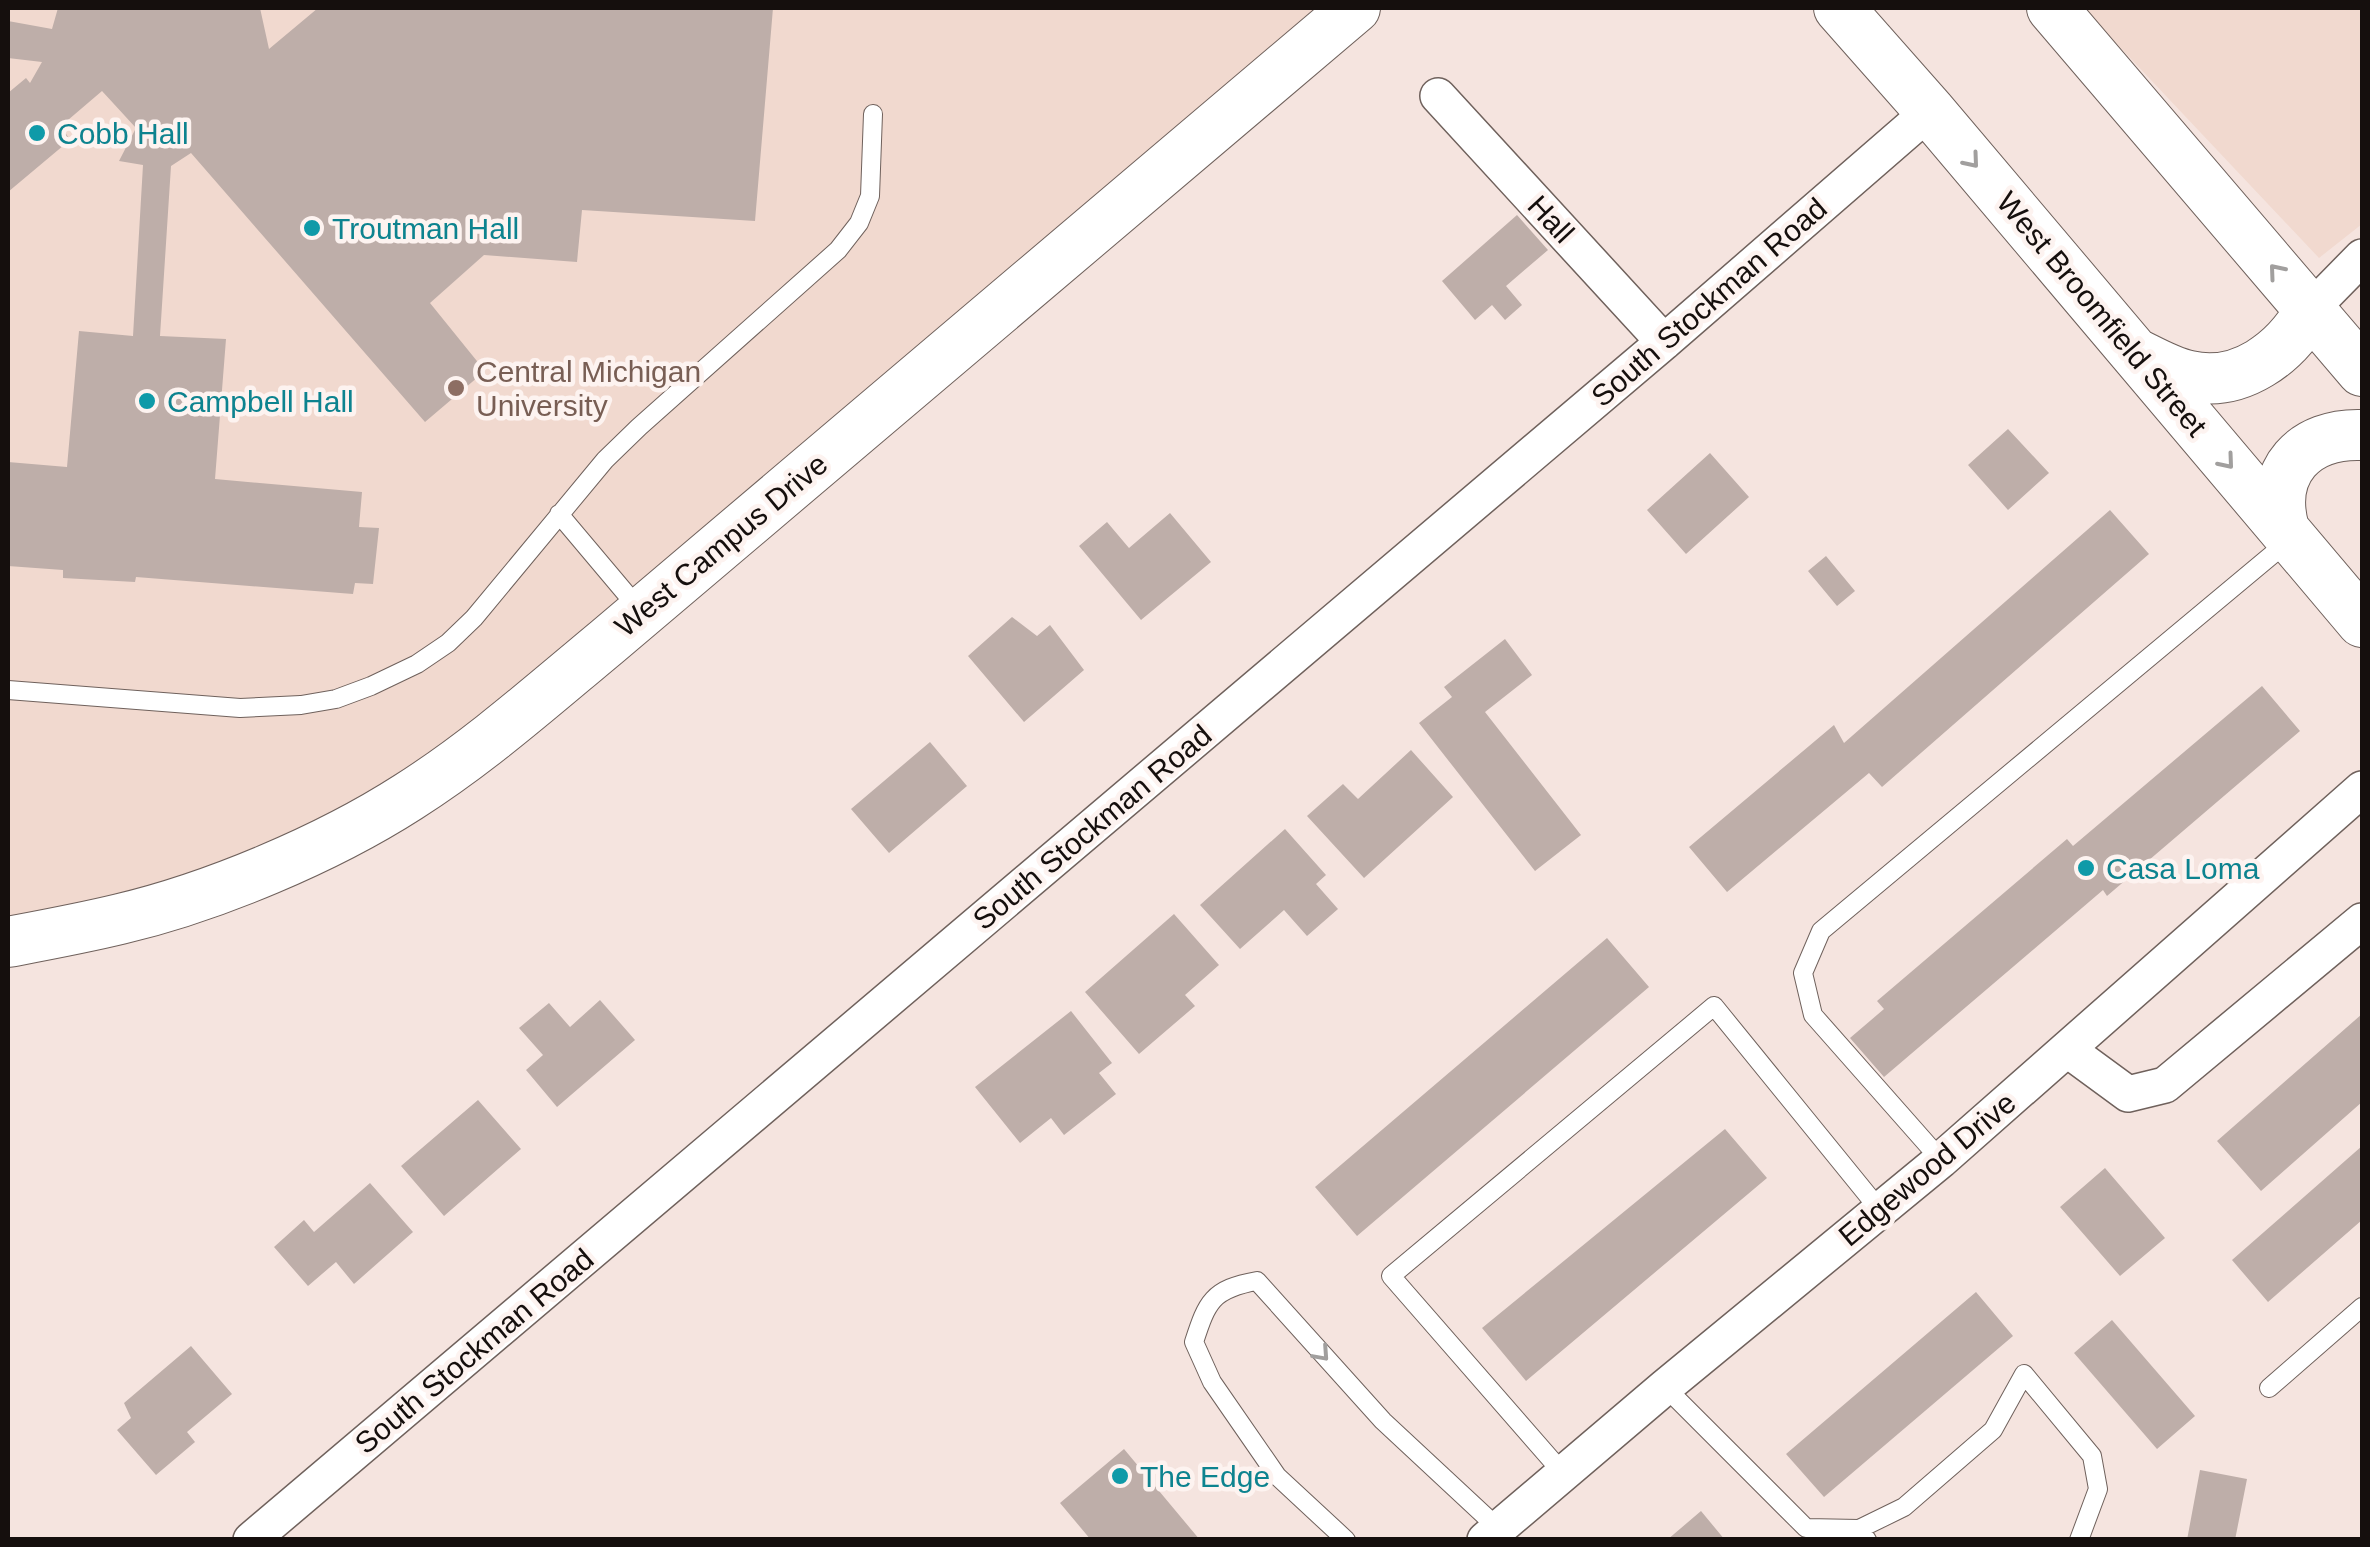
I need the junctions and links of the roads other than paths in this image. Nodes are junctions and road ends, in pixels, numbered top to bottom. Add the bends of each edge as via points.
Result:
1 (1355, 8) edge
2 (1839, 8) edge
3 (2052, 8) edge
4 (1438, 96) dead end
5 (1930, 111) junction
6 (873, 114) dead end
7 (2362, 258) edge
8 (2310, 310) junction
9 (1664, 342) junction
10 (2134, 352) junction
11 (2362, 371) edge
12 (2362, 435) edge
13 (558, 514) junction
14 (2288, 534) junction
15 (642, 612) junction
16 (2362, 622) edge
17 (8, 690) edge
18 (2362, 789) edge
19 (2362, 921) edge
20 (8, 942) edge
21 (2068, 1050) junction
22 (1941, 1160) junction
23 (1879, 1210) junction
24 (2362, 1307) edge
25 (1665, 1387) junction
26 (2270, 1388) dead end
27 (1562, 1472) junction
28 (1491, 1534) edge
29 (1863, 1534) edge
30 (251, 1540) edge
31 (1346, 1540) edge
32 (2079, 1540) edge

1 - 15 main road, West Campus Drive
2 - 5 main road, West Broomfield Street
8 -> 3 main road
4 - 9 street, Hall
5 - 9 street, South Stockman Road
5 -> 10 main road, West Broomfield Street
6 - 13 lane via 870,196 859,224 811,276 639,427
7 - 8 street
8 - 10 main road via 2272,356 2222,378 2187,376
8 - 11 main road
9 - 30 street, South Stockman Road
10 -> 14 main road, West Broomfield Street
12 - 14 main road via 2313,446 2287,467 2278,503
13 - 15 lane
13 - 17 lane via 448,643 336,699 240,708
14 - 16 main road, West Broomfield Street
14 - 22 lane via 1821,930 1803,973 1814,1016
15 - 20 main road, West Campus Drive via 461,760 367,821 177,902
18 - 21 street, Edgewood Drive
19 - 21 street via 2165,1084 2128,1094
21 - 22 street, Edgewood Drive
22 - 23 street, Edgewood Drive
23 - 25 street, Edgewood Drive
23 - 27 lane via 1714,1006 1391,1276
24 - 26 lane
25 - 27 street, Edgewood Drive
25 - 29 lane via 1806,1528
27 - 28 street, Edgewood Drive
31 -> 28 lane via 1278,1476 1212,1382 1194,1342 1207,1304 1236,1285 1257,1282
29 - 32 lane via 1993,1430 2024,1374 2092,1456 2098,1488

